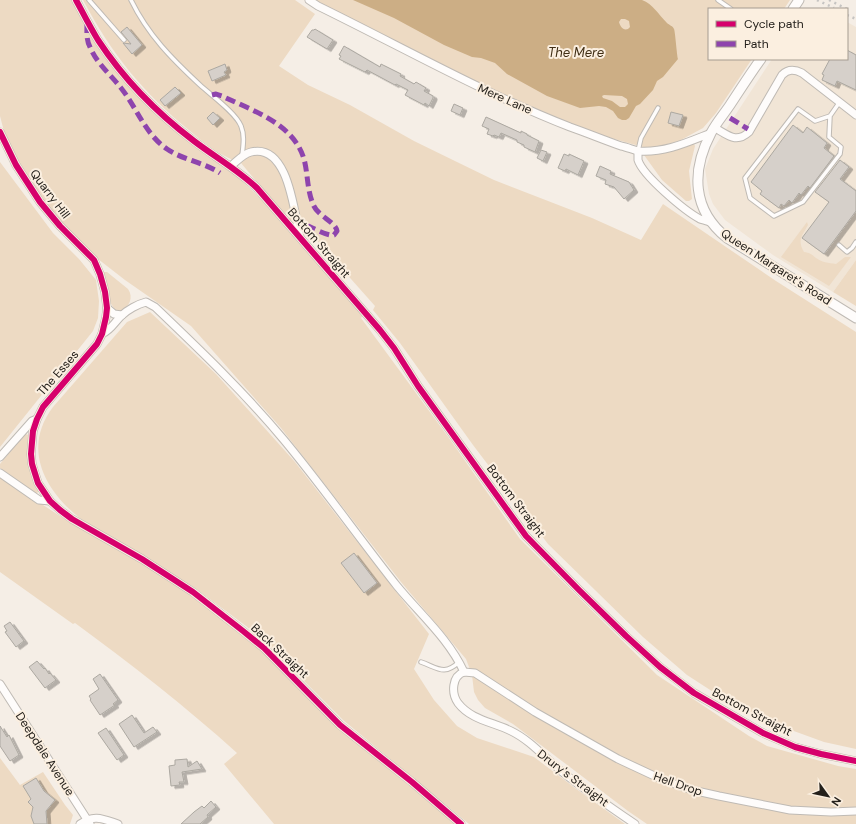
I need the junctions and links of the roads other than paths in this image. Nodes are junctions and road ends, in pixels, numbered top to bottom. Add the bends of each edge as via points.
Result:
1 (76, 0) edge
2 (89, 0) edge
3 (131, 0) edge
4 (309, 0) edge
5 (718, 0) edge
6 (730, 8) edge
7 (124, 40) dead end
8 (760, 60) edge
9 (840, 103) junction
10 (658, 108) dead end
11 (856, 115) edge
12 (830, 116) junction
13 (713, 130) junction
14 (0, 132) edge
15 (638, 151) junction
16 (242, 157) junction
17 (231, 166) junction
18 (712, 223) junction
19 (300, 237) junction
20 (856, 242) edge
21 (839, 245) dead end
22 (94, 260) joint
23 (107, 308) junction
24 (122, 315) junction
25 (856, 318) edge
26 (102, 334) junction
27 (37, 419) junction
28 (0, 458) edge
29 (0, 473) edge
30 (50, 501) junction
31 (421, 662) dead end
32 (459, 662) junction
33 (464, 672) junction
34 (0, 684) edge
35 (856, 761) edge
36 (856, 811) edge
37 (88, 821) edge
38 (80, 824) edge
39 (118, 824) edge
40 (461, 824) edge
41 (635, 824) edge

1 - 17 street, Bottom Straight via 98,40 126,77 177,127
2 - 7 lane
3 - 16 lane via 155,39 239,122 244,139
4 - 15 street, Mere Lane via 487,92 560,123
5 - 6 lane
8 - 13 main road, Queen Margaret's Road
9 - 11 street
9 - 12 lane
9 - 13 street via 802,73 791,70 782,75 744,137 738,139
10 - 15 lane via 641,138
12 - 12 lane via 829,137 841,147 840,154 803,202 774,216 750,198 745,178 798,109 815,121
13 - 15 street, Mere Lane via 675,147
13 - 18 main road, Queen Margaret's Road via 701,156 697,176 704,209
14 - 22 street, Quarry Hill via 16,165 40,202
15 - 18 street via 638,160 653,181 699,219
16 - 17 street
16 - 19 street via 262,151 277,161 290,189
17 - 19 street, Bottom Straight via 257,188
18 - 25 main road, Queen Margaret's Road via 728,238
19 - 35 street, Bottom Straight via 394,348 418,386 526,536 626,636 694,693 763,733 795,747
20 - 21 lane via 847,252
22 - 23 street, The Esses via 102,279
23 - 24 street via 114,314
23 - 26 street, The Esses
24 - 26 street via 111,329
24 - 32 street via 143,303 150,303 234,384 284,440
26 - 27 street, The Esses via 97,344 43,407
27 - 28 street via 32,421
27 - 30 street, The Esses via 31,443 32,464 38,483
29 - 30 street via 39,500
30 - 40 street, Back Straight via 72,519 193,592 243,631 264,648 340,725
31 - 32 lane via 446,670
32 - 33 street
33 - 36 street, Hell Drop via 475,673 618,759 663,780 692,790 790,810
33 - 41 street, Drury's Straight via 454,682 454,693 458,703 469,713 512,731
34 - 37 street, Deepdale Avenue
37 - 38 street
37 - 39 street via 102,818

